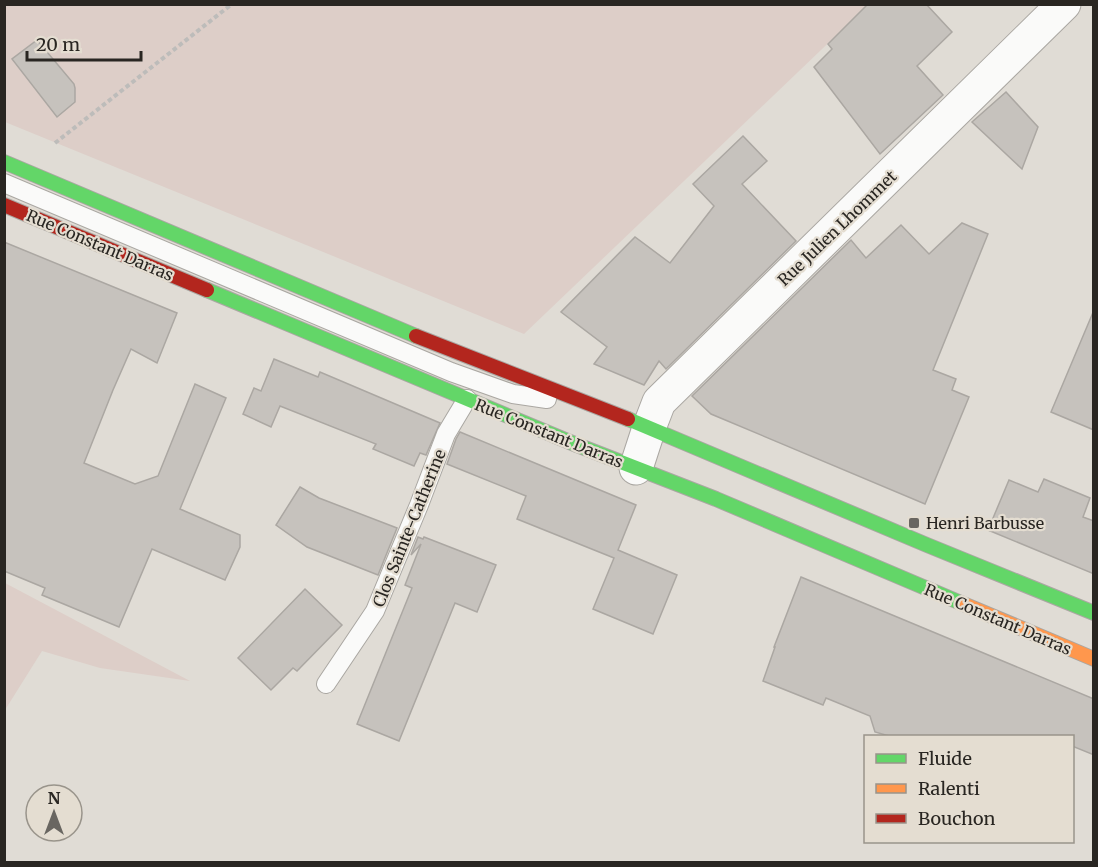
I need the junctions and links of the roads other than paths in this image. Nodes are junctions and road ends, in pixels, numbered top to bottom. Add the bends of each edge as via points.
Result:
1 (1064, 4) edge
2 (4, 162) edge
3 (4, 183) edge
4 (4, 205) edge
5 (573, 397) junction
6 (467, 399) junction
7 (649, 428) junction
8 (636, 468) junction
9 (1094, 613) edge
10 (1094, 659) edge
11 (326, 684) dead end

1 - 7 street, Rue Julien Lhommet via 659,402
2 - 5 main road via 450,350
3 - 5 lane via 451,372 513,394 544,399
4 - 6 main road, Rue Constant Darras
5 - 7 main road
6 - 8 main road, Rue Constant Darras
6 - 11 lane, Clos Sainte-Catherine via 446,434 375,611
7 - 8 street, Rue Julien Lhommet
7 - 9 main road
8 - 10 main road, Rue Constant Darras

